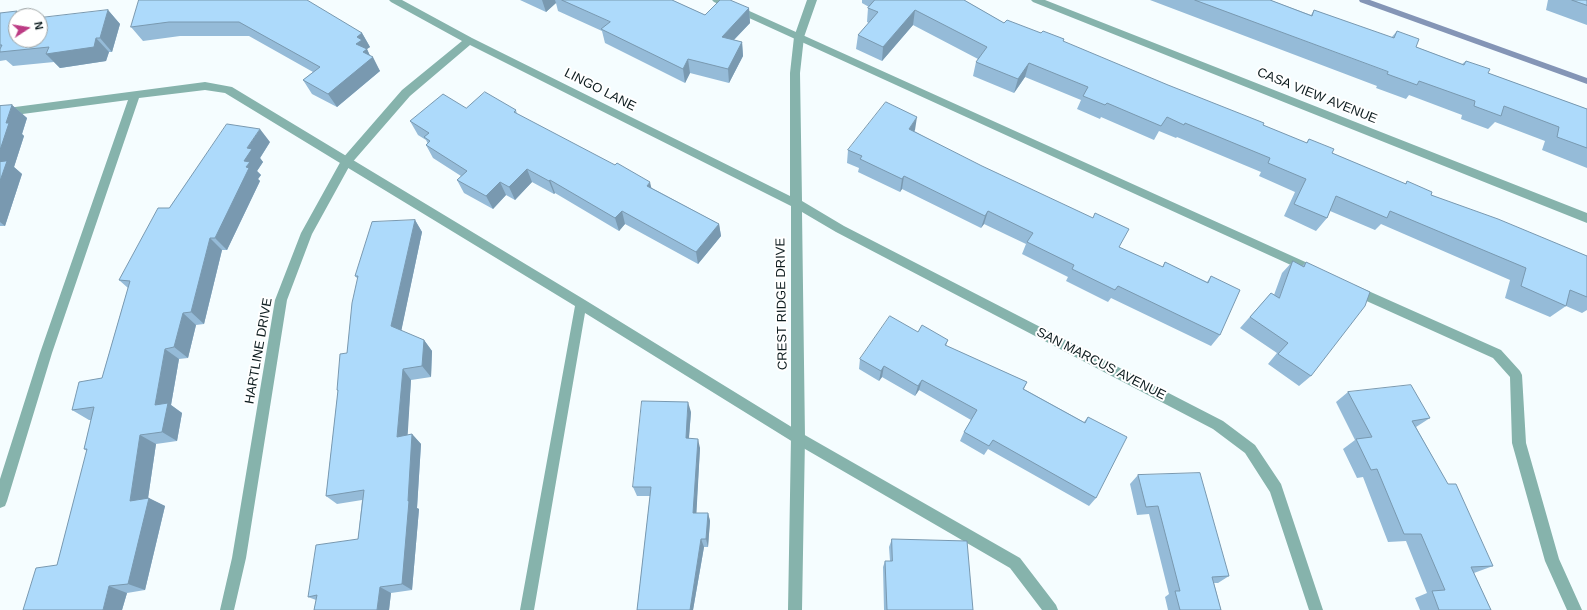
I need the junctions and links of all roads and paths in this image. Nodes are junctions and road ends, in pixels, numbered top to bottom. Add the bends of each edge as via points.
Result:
1 (394, 0) edge
2 (716, 0) edge
3 (812, 0) edge
4 (1036, 0) edge
5 (799, 37) junction
6 (468, 40) junction
7 (135, 95) junction
8 (0, 113) edge
9 (346, 162) junction
10 (795, 203) junction
11 (1587, 218) edge
12 (1316, 272) edge
13 (1345, 285) edge
14 (581, 304) junction
15 (798, 438) junction
16 (0, 501) edge
17 (227, 610) edge
18 (527, 610) edge
19 (795, 610) edge
20 (1051, 610) edge
21 (1316, 610) edge
22 (1575, 610) edge

1 - 6 street, LINGO LANE
2 - 5 street
3 - 5 street, CREST RIDGE DRIVE
4 - 11 street, CASA VIEW AVENUE
5 - 10 street, CREST RIDGE DRIVE via 794,73
5 - 12 street
6 - 9 street, HARTLINE DRIVE via 406,93
6 - 10 street, LINGO LANE
7 - 8 street
7 - 9 street via 205,86 228,90
7 - 16 street via 46,352
9 - 14 street
9 - 17 street, HARTLINE DRIVE via 306,233 281,300 239,558
10 - 15 street, CREST RIDGE DRIVE
10 - 21 street, SAN MARCUS AVENUE via 840,229 1218,425 1250,449 1276,489
13 - 22 street via 1497,354 1516,375 1519,443 1552,561
14 - 15 street
14 - 18 street
15 - 19 street, CREST RIDGE DRIVE
15 - 20 street via 1015,563

